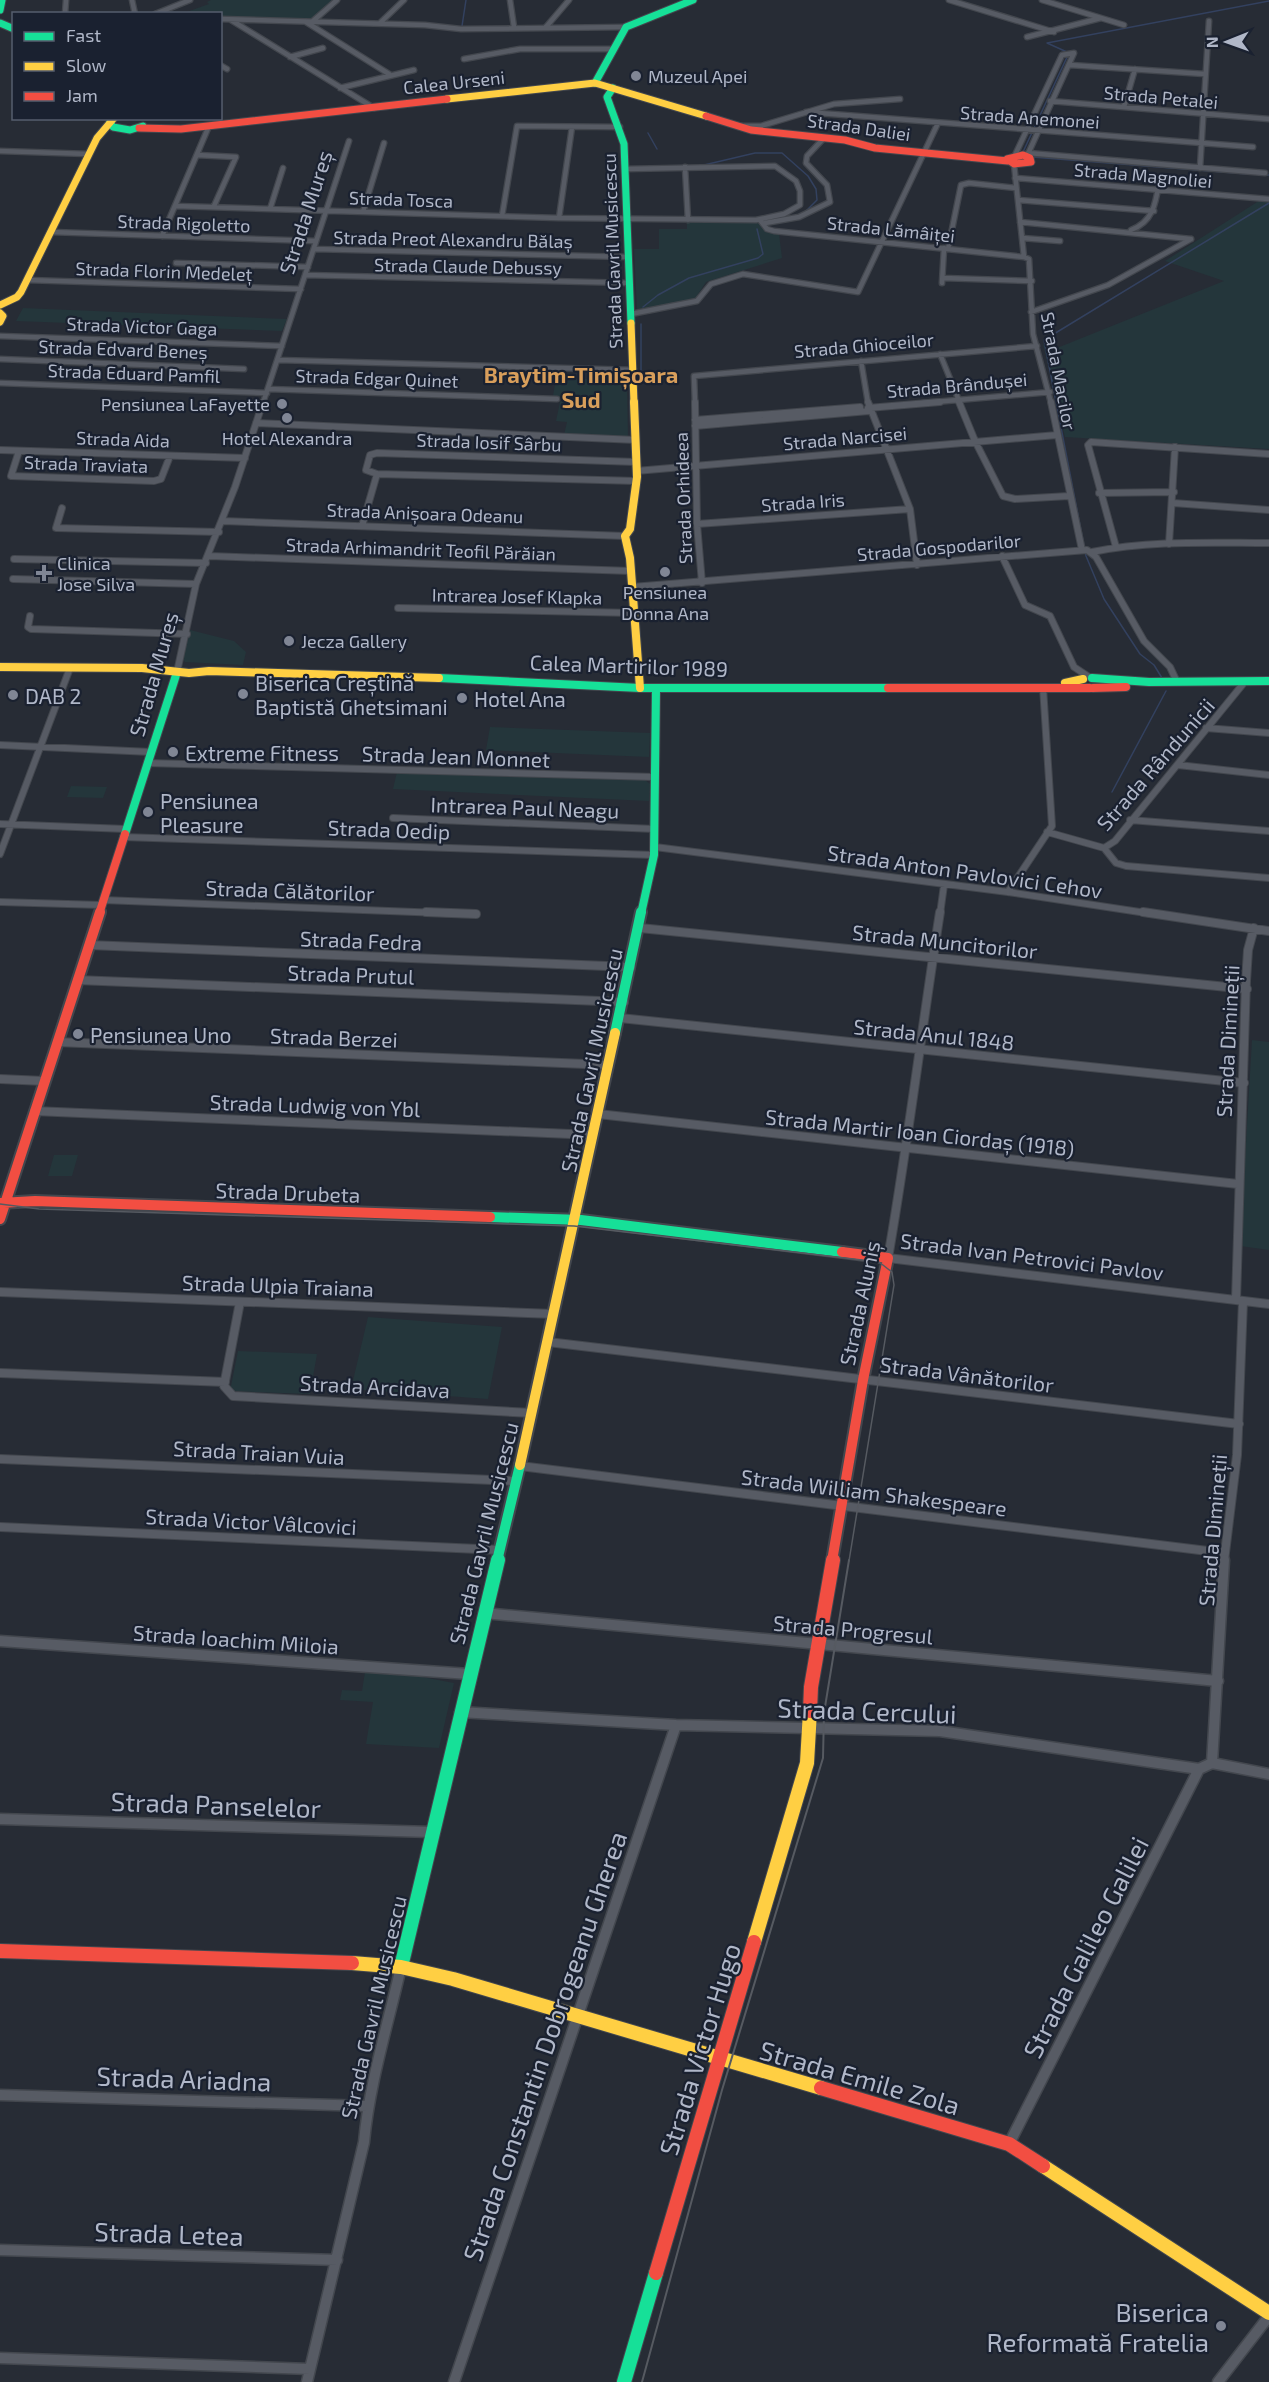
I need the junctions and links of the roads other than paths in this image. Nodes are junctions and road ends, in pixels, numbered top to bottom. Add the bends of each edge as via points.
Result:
1 (2, 0) edge
2 (190, 0) edge
3 (337, 0) edge
4 (404, 0) edge
5 (510, 0) edge
6 (569, 0) edge
7 (693, 0) edge
8 (949, 0) edge
9 (1042, 0) edge
10 (958, 1) edge
11 (0, 10) edge
12 (160, 12) edge
13 (1103, 18) junction
14 (222, 19) edge
15 (230, 20) junction
16 (305, 21) junction
17 (313, 21) junction
18 (1209, 21) dead end
19 (380, 23) junction
20 (1124, 25) dead end
21 (513, 27) junction
22 (546, 27) junction
23 (626, 27) junction
24 (1054, 32) junction
25 (1027, 37) dead end
26 (323, 48) dead end
27 (614, 49) junction
28 (290, 57) junction
29 (464, 59) dead end
30 (1070, 65) junction
31 (222, 66) edge
32 (227, 69) dead end
33 (1135, 69) junction
34 (414, 70) dead end
35 (388, 74) dead end
36 (1205, 74) junction
37 (595, 83) junction
38 (340, 88) junction
39 (616, 88) junction
40 (900, 99) dead end
41 (1050, 101) junction
42 (1124, 107) junction
43 (374, 108) junction
44 (806, 112) junction
45 (1205, 114) junction
46 (1269, 119) edge
47 (111, 122) edge
48 (938, 123) junction
49 (144, 124) edge
50 (209, 126) junction
51 (740, 126) junction
52 (572, 127) junction
53 (620, 127) junction
54 (1028, 129) junction
55 (1037, 130) junction
56 (97, 137) junction
57 (824, 138) junction
58 (349, 141) dead end
59 (384, 143) dead end
60 (1203, 143) junction
61 (1253, 147) dead end
62 (0, 152) edge
63 (926, 153) junction
64 (88, 154) junction
65 (197, 155) junction
66 (1027, 155) junction
67 (1012, 160) junction
68 (685, 167) junction
69 (283, 168) dead end
70 (1200, 168) junction
71 (625, 169) junction
72 (1265, 173) dead end
73 (1160, 177) dead end
74 (1016, 178) junction
75 (1016, 188) junction
76 (1158, 189) junction
77 (1268, 199) edge
78 (1018, 200) junction
79 (175, 206) junction
80 (214, 206) junction
81 (270, 209) junction
82 (325, 211) junction
83 (1154, 211) junction
84 (363, 212) junction
85 (502, 216) junction
86 (559, 218) junction
87 (626, 219) junction
88 (688, 220) junction
89 (762, 221) junction
90 (1020, 222) junction
91 (1127, 231) junction
92 (51, 232) junction
93 (162, 236) junction
94 (1022, 238) junction
95 (316, 241) junction
96 (1060, 241) dead end
97 (882, 242) junction
98 (946, 248) junction
99 (314, 249) junction
100 (628, 257) junction
101 (1024, 257) junction
102 (176, 263) dead end
103 (308, 267) junction
104 (305, 275) junction
105 (27, 280) junction
106 (1032, 281) junction
107 (629, 283) junction
108 (301, 289) junction
109 (1031, 312) junction
110 (0, 313) edge
111 (630, 314) junction
112 (0, 336) edge
113 (282, 346) junction
114 (1037, 346) junction
115 (940, 354) junction
116 (0, 358) edge
117 (278, 360) junction
118 (861, 361) junction
119 (244, 369) dead end
120 (634, 370) junction
121 (694, 376) joint
122 (0, 383) edge
123 (267, 391) junction
124 (1050, 392) junction
125 (557, 399) dead end
126 (957, 399) junction
127 (868, 409) junction
128 (256, 423) junction
129 (695, 423) junction
130 (1057, 435) junction
131 (636, 440) junction
132 (975, 441) junction
133 (1175, 447) junction
134 (885, 449) junction
135 (0, 450) edge
136 (19, 451) junction
137 (1269, 454) edge
138 (170, 456) junction
139 (244, 458) junction
140 (696, 466) junction
141 (636, 472) junction
142 (377, 474) junction
143 (1174, 492) junction
144 (1099, 493) junction
145 (1069, 496) junction
146 (1173, 503) junction
147 (62, 508) dead end
148 (910, 509) junction
149 (1269, 510) edge
150 (223, 521) junction
151 (697, 524) junction
152 (362, 526) junction
153 (219, 532) junction
154 (625, 536) junction
155 (1269, 543) edge
156 (1169, 544) junction
157 (1116, 547) junction
158 (1086, 551) junction
159 (209, 556) junction
160 (1002, 556) junction
161 (14, 559) dead end
162 (206, 563) junction
163 (917, 565) junction
164 (631, 571) junction
165 (13, 579) dead end
166 (702, 583) junction
167 (196, 584) junction
168 (632, 587) junction
169 (398, 608) dead end
170 (634, 613) junction
171 (30, 616) dead end
172 (187, 634) junction
173 (0, 667) edge
174 (70, 668) junction
175 (178, 669) junction
176 (1090, 682) junction
177 (1177, 683) junction
178 (1269, 683) edge
179 (1243, 684) junction
180 (1045, 687) junction
181 (640, 688) junction
182 (656, 688) junction
183 (1206, 728) junction
184 (1269, 734) edge
185 (0, 745) edge
186 (39, 746) junction
187 (149, 757) junction
188 (1178, 765) junction
189 (1269, 775) edge
190 (655, 777) junction
191 (393, 818) dead end
192 (1130, 820) junction
193 (0, 824) edge
194 (12, 825) junction
195 (655, 829) junction
196 (1269, 831) edge
197 (1047, 832) junction
198 (125, 833) junction
199 (1104, 848) junction
200 (655, 851) junction
201 (0, 854) edge
202 (1269, 878) edge
203 (945, 885) junction
204 (1008, 892) junction
205 (0, 902) edge
206 (102, 902) junction
207 (476, 914) dead end
208 (640, 928) junction
209 (1254, 928) junction
210 (1269, 931) edge
211 (89, 945) junction
212 (933, 956) junction
213 (631, 968) junction
214 (77, 980) junction
215 (1247, 989) junction
216 (624, 1002) junction
217 (620, 1018) junction
218 (57, 1042) junction
219 (919, 1049) junction
220 (609, 1065) junction
221 (0, 1079) edge
222 (44, 1081) junction
223 (1244, 1083) junction
224 (34, 1111) junction
225 (598, 1114) junction
226 (593, 1135) junction
227 (907, 1149) junction
228 (1238, 1184) junction
229 (3, 1203) edge
230 (0, 1220) edge
231 (575, 1220) junction
232 (888, 1258) junction
233 (0, 1292) edge
234 (1239, 1300) junction
235 (240, 1302) junction
236 (1269, 1304) edge
237 (554, 1314) junction
238 (548, 1342) junction
239 (0, 1373) edge
240 (863, 1380) junction
241 (225, 1382) junction
242 (532, 1413) junction
243 (1239, 1424) junction
244 (0, 1459) edge
245 (520, 1466) junction
246 (516, 1481) junction
247 (841, 1506) junction
248 (0, 1527) edge
249 (500, 1550) junction
250 (1224, 1553) junction
251 (484, 1613) junction
252 (0, 1641) edge
253 (820, 1644) junction
254 (469, 1674) junction
255 (1218, 1681) junction
256 (459, 1712) junction
257 (676, 1725) junction
258 (810, 1727) junction
259 (1212, 1762) junction
260 (1199, 1769) junction
261 (1269, 1774) edge
262 (0, 1819) edge
263 (431, 1832) junction
264 (0, 1951) edge
265 (401, 1967) junction
266 (578, 2015) junction
267 (719, 2060) junction
268 (0, 2095) edge
269 (367, 2106) junction
270 (1009, 2144) junction
271 (0, 2250) edge
272 (337, 2260) junction
273 (1269, 2315) edge
274 (0, 2358) edge
275 (310, 2369) junction
276 (307, 2382) edge
277 (454, 2382) edge
278 (624, 2382) edge
279 (1218, 2382) edge

1 - 11 street
2 - 12 street
3 - 17 street
4 - 19 street
5 - 21 street
6 - 22 street
7 - 23 street
8 - 10 street
9 - 13 street
10 - 24 street
13 - 20 street
13 - 24 street
14 - 15 street
15 - 16 street
15 - 28 street
16 - 17 street
16 - 35 street
17 - 19 street
18 - 36 street via 1210,57
19 - 21 street via 461,29
21 - 22 street
22 - 23 street
23 - 27 street
24 - 25 street
26 - 28 street
27 - 29 street via 520,49
27 - 37 street
28 - 38 street
30 - 33 street
30 - 41 street
30 - 54 street via 1074,53 1062,55
31 - 32 street
33 - 36 street
33 - 42 street
34 - 38 street
36 - 45 street
37 - 39 street, Calea Urseni
37 - 43 street, Calea Urseni
38 - 43 street
39 - 51 street, Strada Daliei
39 - 53 street, Strada Gavril Musicescu via 608,99
40 - 44 street via 852,100
41 - 42 street, Strada Petalei
41 - 55 street
42 - 45 street, Strada Petalei
43 - 50 street, Calea Urseni
44 - 48 street, Strada Anemonei
44 - 51 street via 761,126
45 - 46 street, Strada Petalei
45 - 60 street
47 - 49 street, Calea Urseni
47 - 56 street
47 - 56 street
48 - 54 street, Strada Anemonei
48 - 63 street
49 - 50 street, Calea Urseni via 181,129
50 - 65 street
51 - 57 street, Strada Daliei
52 - 53 street
52 - 85 street via 517,126
52 - 86 street
53 - 71 street, Strada Gavril Musicescu
54 - 55 street, Strada Anemonei
54 - 67 street
55 - 60 street, Strada Anemonei
55 - 66 street
56 - 64 street
57 - 63 street, Strada Daliei
57 - 89 street via 807,156 806,163 828,187 830,202 814,213 792,220
58 - 82 street, Strada Mureș
59 - 84 street
60 - 61 street, Strada Anemonei
60 - 70 street
62 - 64 street
63 - 67 street, Strada Daliei
63 - 97 street
64 - 92 street
65 - 79 street
65 - 80 street via 236,157
66 - 67 street via 1032,160 1028,164
66 - 70 street
67 - 74 street, Strada Macilor
68 - 71 street
68 - 88 street
68 - 89 street via 769,166 791,174 800,187 800,205
69 - 81 street
70 - 72 street
71 - 87 street, Strada Gavril Musicescu
73 - 76 street
74 - 75 street, Strada Macilor
74 - 76 street, Strada Magnoliei
75 - 78 street, Strada Macilor
75 - 98 street via 961,185
76 - 77 street, Strada Magnoliei
76 - 83 street
78 - 83 street
78 - 90 street, Strada Macilor
79 - 80 street, Strada Tosca
79 - 93 street
80 - 81 street, Strada Tosca
81 - 82 street, Strada Tosca
82 - 84 street, Strada Tosca
82 - 95 street, Strada Mureș
83 - 91 street via 1147,224
84 - 85 street, Strada Tosca
85 - 86 street, Strada Tosca
86 - 87 street, Strada Tosca
87 - 88 street, Strada Tosca
87 - 100 street, Strada Gavril Musicescu
88 - 89 street, Strada Tosca
89 - 97 street, Strada Lămâiței via 774,231
90 - 91 street
90 - 94 street, Strada Macilor
91 - 109 street via 1191,239 1108,285
92 - 93 street, Strada Rigoletto
92 - 105 street
93 - 95 street, Strada Rigoletto
94 - 96 street
94 - 101 street, Strada Macilor
95 - 99 street, Strada Mureș
97 - 98 street, Strada Lămâiței
97 - 111 street via 858,292 743,274 711,284 697,301
98 - 101 street, Strada Lămâiței
98 - 106 street via 942,280
99 - 100 street, Strada Preot Alexandru Bălaș
99 - 103 street, Strada Mureș
100 - 107 street, Strada Gavril Musicescu
101 - 106 street, Strada Macilor via 1029,259
102 - 103 street
103 - 104 street, Strada Mureș
104 - 107 street, Strada Claude Debussy
104 - 108 street, Strada Mureș
105 - 108 street, Strada Florin Medeleț
105 - 110 street via 18,300
106 - 109 street, Strada Macilor
107 - 111 street, Strada Gavril Musicescu
108 - 113 street, Strada Mureș
109 - 114 street, Strada Macilor
111 - 120 street, Strada Gavril Musicescu
112 - 113 street, Strada Victor Gaga
113 - 117 street, Strada Mureș
114 - 115 street, Strada Ghioceilor
114 - 124 street, Strada Macilor
115 - 118 street, Strada Ghioceilor
115 - 126 street
116 - 119 street, Strada Edvard Beneș
117 - 120 street
117 - 123 street, Strada Mureș
118 - 121 street, Strada Ghioceilor
118 - 127 street
120 - 131 street, Strada Gavril Musicescu
121 - 129 street, Strada Orhideea
122 - 123 street, Strada Eduard Pamfil
123 - 125 street, Strada Edgar Quinet
123 - 128 street, Strada Mureș
124 - 126 street, Strada Brândușei
124 - 130 street, Strada Macilor
126 - 127 street, Strada Brândușei
126 - 132 street
127 - 129 street, Strada Brândușei
127 - 134 street
128 - 131 street
128 - 139 street, Strada Mureș
129 - 140 street, Strada Orhideea
130 - 132 street, Strada Narcisei
130 - 145 street, Strada Macilor
131 - 141 street, Strada Gavril Musicescu
132 - 134 street, Strada Narcisei
132 - 145 street via 1008,499
133 - 137 street
133 - 143 street
133 - 144 street via 1091,442 1088,445
134 - 140 street, Strada Narcisei
134 - 148 street
135 - 136 street, Strada Aida
136 - 138 street, Strada Aida
136 - 138 street, Strada Traviata via 11,476 161,479
138 - 139 street, Strada Aida
139 - 150 street, Strada Mureș
140 - 141 street, Strada Narcisei
140 - 151 street, Strada Orhideea
141 - 142 street
141 - 142 street, Strada Iosif Sârbu via 373,453 366,470
141 - 154 street, Strada Gavril Musicescu via 630,529
142 - 152 street
143 - 144 street
143 - 146 street
144 - 157 street
145 - 158 street, Strada Macilor
146 - 149 street
146 - 156 street
147 - 153 street via 56,528
148 - 151 street, Strada Iris
148 - 163 street
150 - 152 street, Strada Anișoara Odeanu
150 - 153 street, Strada Mureș
151 - 166 street, Strada Orhideea
152 - 154 street, Strada Anișoara Odeanu
153 - 159 street, Strada Mureș
154 - 164 street, Strada Gavril Musicescu
155 - 156 street, Strada Gospodarilor
156 - 157 street, Strada Gospodarilor
157 - 158 street, Strada Gospodarilor
158 - 160 street, Strada Gospodarilor
158 - 177 street via 1144,641 1170,667
159 - 162 street, Strada Mureș
159 - 164 street, Strada Arhimandrit Teofil Părăian
160 - 163 street, Strada Gospodarilor
160 - 176 street via 1025,605 1050,616 1074,667
161 - 162 street
162 - 167 street, Strada Mureș
163 - 166 street, Strada Gospodarilor
164 - 168 street, Strada Gavril Musicescu
165 - 167 street
166 - 168 street, Strada Gospodarilor
167 - 172 street, Strada Mureș
168 - 170 street, Strada Gavril Musicescu
169 - 170 street, Intrarea Josef Klapka
170 - 181 street, Strada Gavril Musicescu
171 - 172 street via 31,629
172 - 175 street, Strada Mureș
173 - 174 street, Calea Martirilor 1989
174 - 175 street, Calea Martirilor 1989
174 - 186 street
175 - 181 street, Calea Martirilor 1989
175 - 187 street, Strada Mureș
176 - 177 street, Calea Martirilor 1989
176 - 180 street, Calea Martirilor 1989
177 - 178 street
177 - 179 street
178 - 179 street
179 - 183 street, Strada Rândunicii
180 - 182 street, Calea Martirilor 1989
180 - 197 street via 1052,825
181 - 182 street, Calea Martirilor 1989
182 - 190 street, Strada Gavril Musicescu
183 - 184 street
183 - 188 street, Strada Rândunicii
185 - 186 street, Strada Jean Monnet
186 - 187 street, Strada Jean Monnet
186 - 194 street
187 - 190 street, Strada Jean Monnet
187 - 198 street, Strada Mureș
188 - 189 street
188 - 192 street, Strada Rândunicii
190 - 195 street, Strada Gavril Musicescu
191 - 195 street, Intrarea Paul Neagu
192 - 196 street
192 - 199 street, Strada Rândunicii
193 - 194 street, Strada Oedip
194 - 198 street, Strada Oedip
194 - 201 street
195 - 200 street, Strada Gavril Musicescu
197 - 199 street, Strada Rândunicii
197 - 204 street
198 - 200 street, Strada Oedip
198 - 206 street, Strada Mureș
199 - 202 street via 1116,863 1126,866
200 - 203 street, Strada Anton Pavlovici Cehov
200 - 208 street, Strada Gavril Musicescu
203 - 204 street, Strada Anton Pavlovici Cehov
203 - 212 street, Strada Aluniș
204 - 209 street, Strada Anton Pavlovici Cehov
205 - 206 street, Strada Călătorilor
206 - 207 street, Strada Călătorilor
206 - 211 street, Strada Mureș
208 - 212 street, Strada Muncitorilor
208 - 213 street, Strada Gavril Musicescu
209 - 210 street, Strada Anton Pavlovici Cehov
209 - 215 street, Strada Dimineții
211 - 213 street, Strada Fedra
211 - 214 street, Strada Mureș
212 - 215 street, Strada Muncitorilor
212 - 219 street, Strada Aluniș
213 - 216 street, Strada Gavril Musicescu
214 - 216 street, Strada Prutul
214 - 218 street, Strada Mureș
215 - 223 street, Strada Dimineții
216 - 217 street, Strada Gavril Musicescu
217 - 219 street, Strada Anul 1848
217 - 220 street, Strada Gavril Musicescu
218 - 220 street, Strada Berzei
218 - 222 street, Strada Mureș
219 - 223 street, Strada Anul 1848
219 - 227 street, Strada Aluniș
220 - 225 street, Strada Gavril Musicescu
221 - 222 street
222 - 224 street, Strada Mureș
223 - 228 street, Strada Dimineții
224 - 226 street, Strada Ludwig von Ybl
224 - 229 street, Strada Mureș
225 - 226 street, Strada Gavril Musicescu
225 - 227 street, Strada Martir Ioan Ciordaș (1918)
226 - 231 street, Strada Gavril Musicescu
227 - 228 street, Strada Martir Ioan Ciordaș (1918)
227 - 232 street, Strada Aluniș
228 - 234 street, Strada Dimineții via 1234,1249
229 - 230 street, Strada Mureș
229 - 231 street, Strada Drubeta
231 - 232 street, Strada Ivan Petrovici Pavlov
231 - 237 street, Strada Gavril Musicescu
232 - 234 street, Strada Ivan Petrovici Pavlov
232 - 240 street, Strada Aluniș
233 - 235 street, Strada Ulpia Traiana
234 - 236 street, Strada Ivan Petrovici Pavlov
234 - 243 street, Strada Dimineții
235 - 237 street, Strada Ulpia Traiana
235 - 241 street
237 - 238 street, Strada Gavril Musicescu
238 - 240 street, Strada Vânătorilor
238 - 242 street, Strada Gavril Musicescu
239 - 241 street
240 - 243 street, Strada Vânătorilor
240 - 247 street, Strada Aluniș
241 - 242 street, Strada Arcidava via 228,1393 240,1397
242 - 245 street, Strada Gavril Musicescu
243 - 250 street, Strada Dimineții
244 - 246 street, Strada Traian Vuia
245 - 246 street, Strada Gavril Musicescu
245 - 247 street, Strada William Shakespeare
246 - 249 street, Strada Gavril Musicescu
247 - 250 street, Strada William Shakespeare
247 - 253 street, Strada Aluniș
248 - 249 street, Strada Victor Vâlcovici
249 - 251 street, Strada Gavril Musicescu
250 - 255 street, Strada Dimineții
251 - 253 street, Strada Progresul
251 - 254 street, Strada Gavril Musicescu
252 - 254 street, Strada Ioachim Miloia
253 - 255 street, Strada Progresul
253 - 258 street, Strada Aluniș via 811,1687
254 - 256 street, Strada Gavril Musicescu
255 - 259 street, Strada Dimineții
256 - 257 street, Strada Cercului
256 - 263 street, Strada Gavril Musicescu
257 - 258 street, Strada Cercului
257 - 266 street, Strada Constantin Dobrogeanu Gherea
258 - 260 street, Strada Cercului via 940,1731
258 - 267 street, Strada Victor Hugo via 807,1763
259 - 260 street
259 - 261 street
260 - 270 street, Strada Galileo Galilei
262 - 263 street, Strada Panselelor
263 - 265 street, Strada Gavril Musicescu
264 - 265 street, Strada Emile Zola via 323,1960
265 - 266 street, Strada Emile Zola
265 - 269 street, Strada Gavril Musicescu via 380,2066
266 - 267 street, Strada Emile Zola
266 - 277 street, Strada Constantin Dobrogeanu Gherea
267 - 270 street, Strada Emile Zola
267 - 278 street, Strada Victor Hugo
268 - 269 street, Strada Ariadna
269 - 272 street, Strada Gavril Musicescu via 364,2142
270 - 273 street, Strada Emile Zola
271 - 272 street, Strada Letea
272 - 275 street, Strada Gavril Musicescu
273 - 279 street
274 - 275 street
275 - 276 street, Strada Gavril Musicescu

